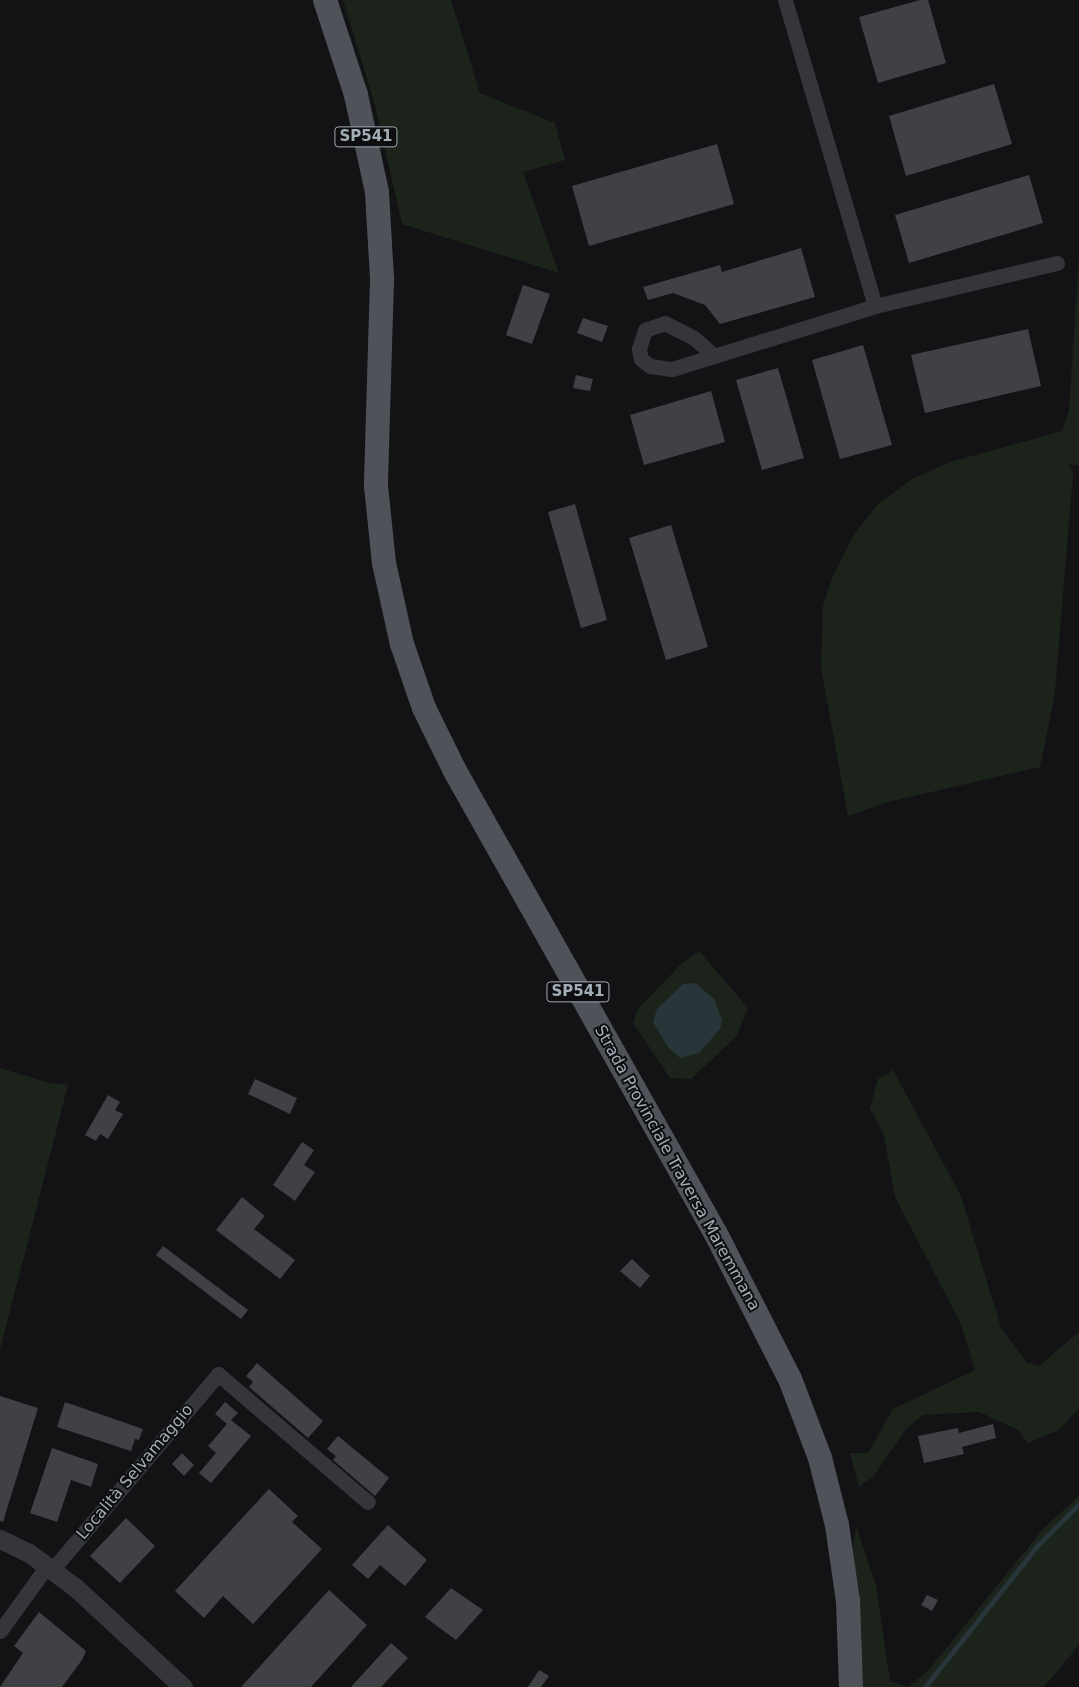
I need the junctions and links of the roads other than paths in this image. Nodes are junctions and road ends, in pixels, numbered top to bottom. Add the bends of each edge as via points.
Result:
1 (325, 0) edge
2 (785, 0) edge
3 (1057, 263) dead end
4 (875, 306) junction
5 (713, 355) dead end
6 (368, 1502) dead end
7 (0, 1539) edge
8 (50, 1568) junction
9 (0, 1631) edge
10 (182, 1687) edge
11 (851, 1687) edge

1 - 11 main road, Strada Provinciale Traversa Maremmana / SP541 via 360,112 377,192 382,279 376,486 384,563 402,644 424,708 455,772 721,1243 790,1378 820,1458 837,1525 848,1601
2 - 4 street
3 - 4 street
4 - 5 street
6 - 8 street, Località Selvamaggio via 218,1374
7 - 8 street
8 - 9 street, Località Selvamaggio
8 - 10 street via 103,1612

